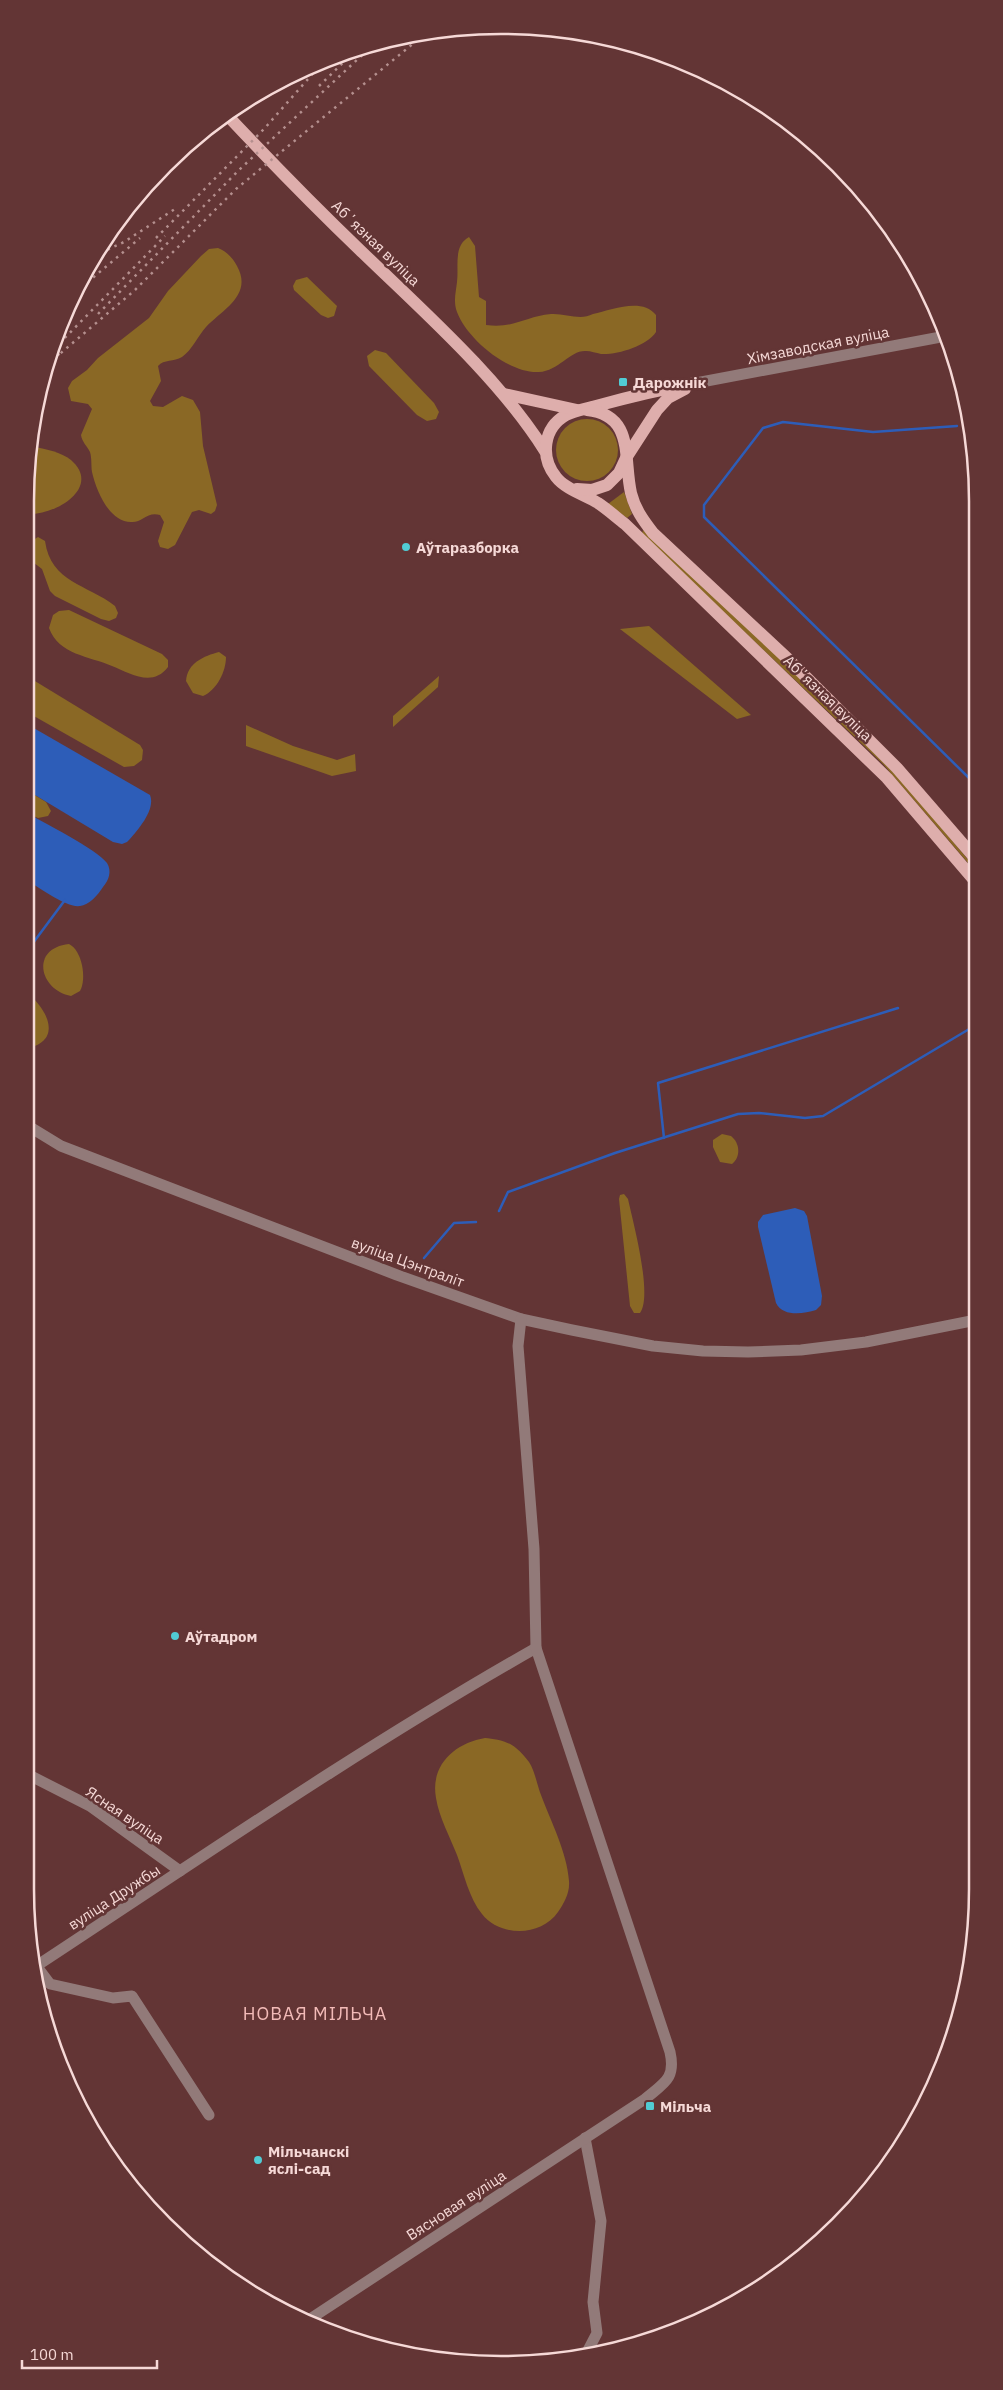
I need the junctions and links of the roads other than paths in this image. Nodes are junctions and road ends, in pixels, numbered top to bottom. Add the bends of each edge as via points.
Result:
1 (232, 120) edge
2 (939, 337) edge
3 (696, 383) junction
4 (504, 394) junction
5 (581, 410) junction
6 (545, 451) junction
7 (626, 458) junction
8 (575, 489) junction
9 (969, 851) edge
10 (969, 874) edge
11 (34, 1130) edge
12 (522, 1319) junction
13 (969, 1321) edge
14 (536, 1648) junction
15 (34, 1778) edge
16 (180, 1871) junction
17 (40, 1964) edge
18 (42, 1971) edge
19 (209, 2115) dead end
20 (585, 2138) junction
21 (313, 2317) edge
22 (590, 2348) edge

1 - 4 main road, Абʼязная вуліца via 296,189 417,304
2 - 3 street, Хімзаводская вуліца
3 - 5 main road
3 - 7 main road via 668,398
4 - 5 main road
4 - 6 main road, Абʼязная вуліца
5 - 6 main road via 558,421 551,430
5 - 7 main road via 596,411 617,424 623,434
6 - 8 main road via 548,466 557,479
7 - 8 main road via 619,473 607,484 592,490
7 - 9 main road, Абʼязная вуліца via 637,512 653,533 898,768
8 - 10 main road, Абʼязная вуліца via 625,524 887,778
11 - 12 street, вуліца Цэнтраліт via 61,1146
12 - 13 street, вуліца Цэнтраліт via 653,1346 703,1352 801,1350 866,1342
12 - 14 street via 518,1346 534,1549
14 - 16 street, вуліца Дружбы via 288,1800
14 - 20 street, Вясновая вуліца via 673,2065 668,2080
15 - 16 street, Ясная вуліца via 90,1806
16 - 17 street, вуліца Дружбы
18 - 19 street via 50,1984 113,1998 132,1996
20 - 21 street, Вясновая вуліца
20 - 22 street via 601,2221 593,2302 596,2333

